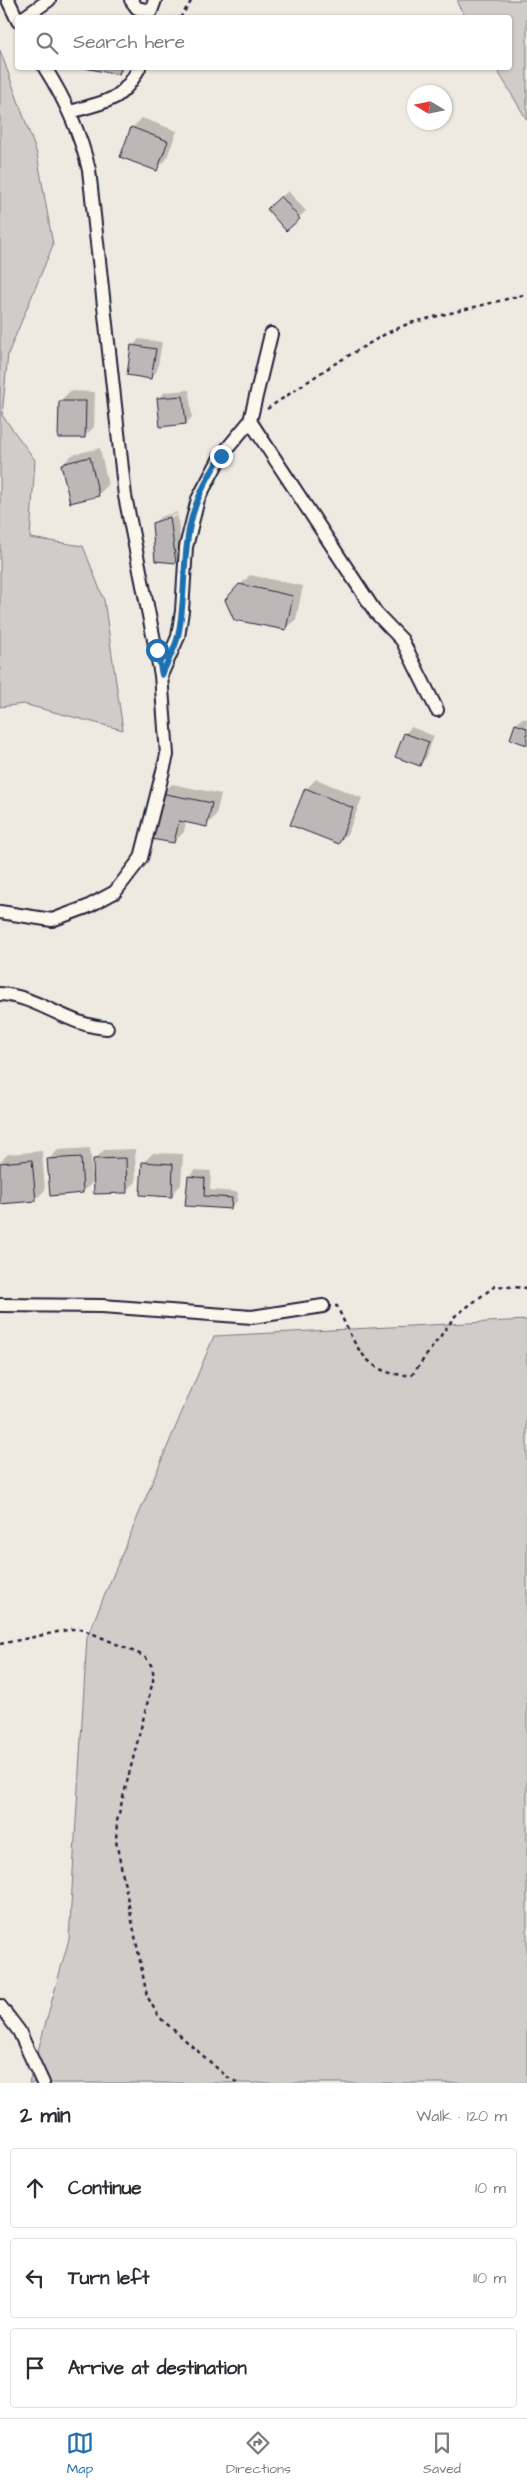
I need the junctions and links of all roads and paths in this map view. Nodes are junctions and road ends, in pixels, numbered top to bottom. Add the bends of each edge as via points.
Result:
1 (8, 0) edge
2 (49, 0) edge
3 (132, 0) edge
4 (155, 0) edge
5 (192, 0) edge
6 (27, 15) edge
7 (182, 15) edge
8 (15, 16) edge
9 (46, 70) edge
10 (138, 70) edge
11 (71, 112) junction
12 (527, 294) edge
13 (271, 334) dead end
14 (250, 422) junction
15 (162, 675) junction
16 (437, 710) dead end
17 (0, 912) edge
18 (0, 994) edge
19 (107, 1028) dead end
20 (527, 1288) edge
21 (0, 1305) edge
22 (323, 1306) joint
23 (0, 1644) edge
24 (0, 2006) edge
25 (42, 2083) edge
26 (238, 2083) edge

1 - 8 street
2 - 6 street
3 - 4 street via 137,8 151,11
5 - 7 path
9 - 11 street
10 - 11 street via 130,86 120,96
11 - 15 street via 89,170 125,496
12 - 14 path via 410,323 394,330 331,366
13 - 14 street
14 - 15 street via 221,456 198,499 186,547 178,637
14 - 16 street via 376,613 402,640
15 - 17 street via 167,755 141,858 115,892 87,907 52,920
18 - 19 street via 17,995 90,1027
20 - 22 path via 496,1286 455,1316 412,1374 400,1375 369,1364 350,1335 337,1306
21 - 22 street via 102,1306 252,1317
23 - 26 path via 72,1629 82,1630 151,1662 153,1681 117,1821 116,1841 141,1973 147,1996 159,2017
24 - 25 street via 19,2031

